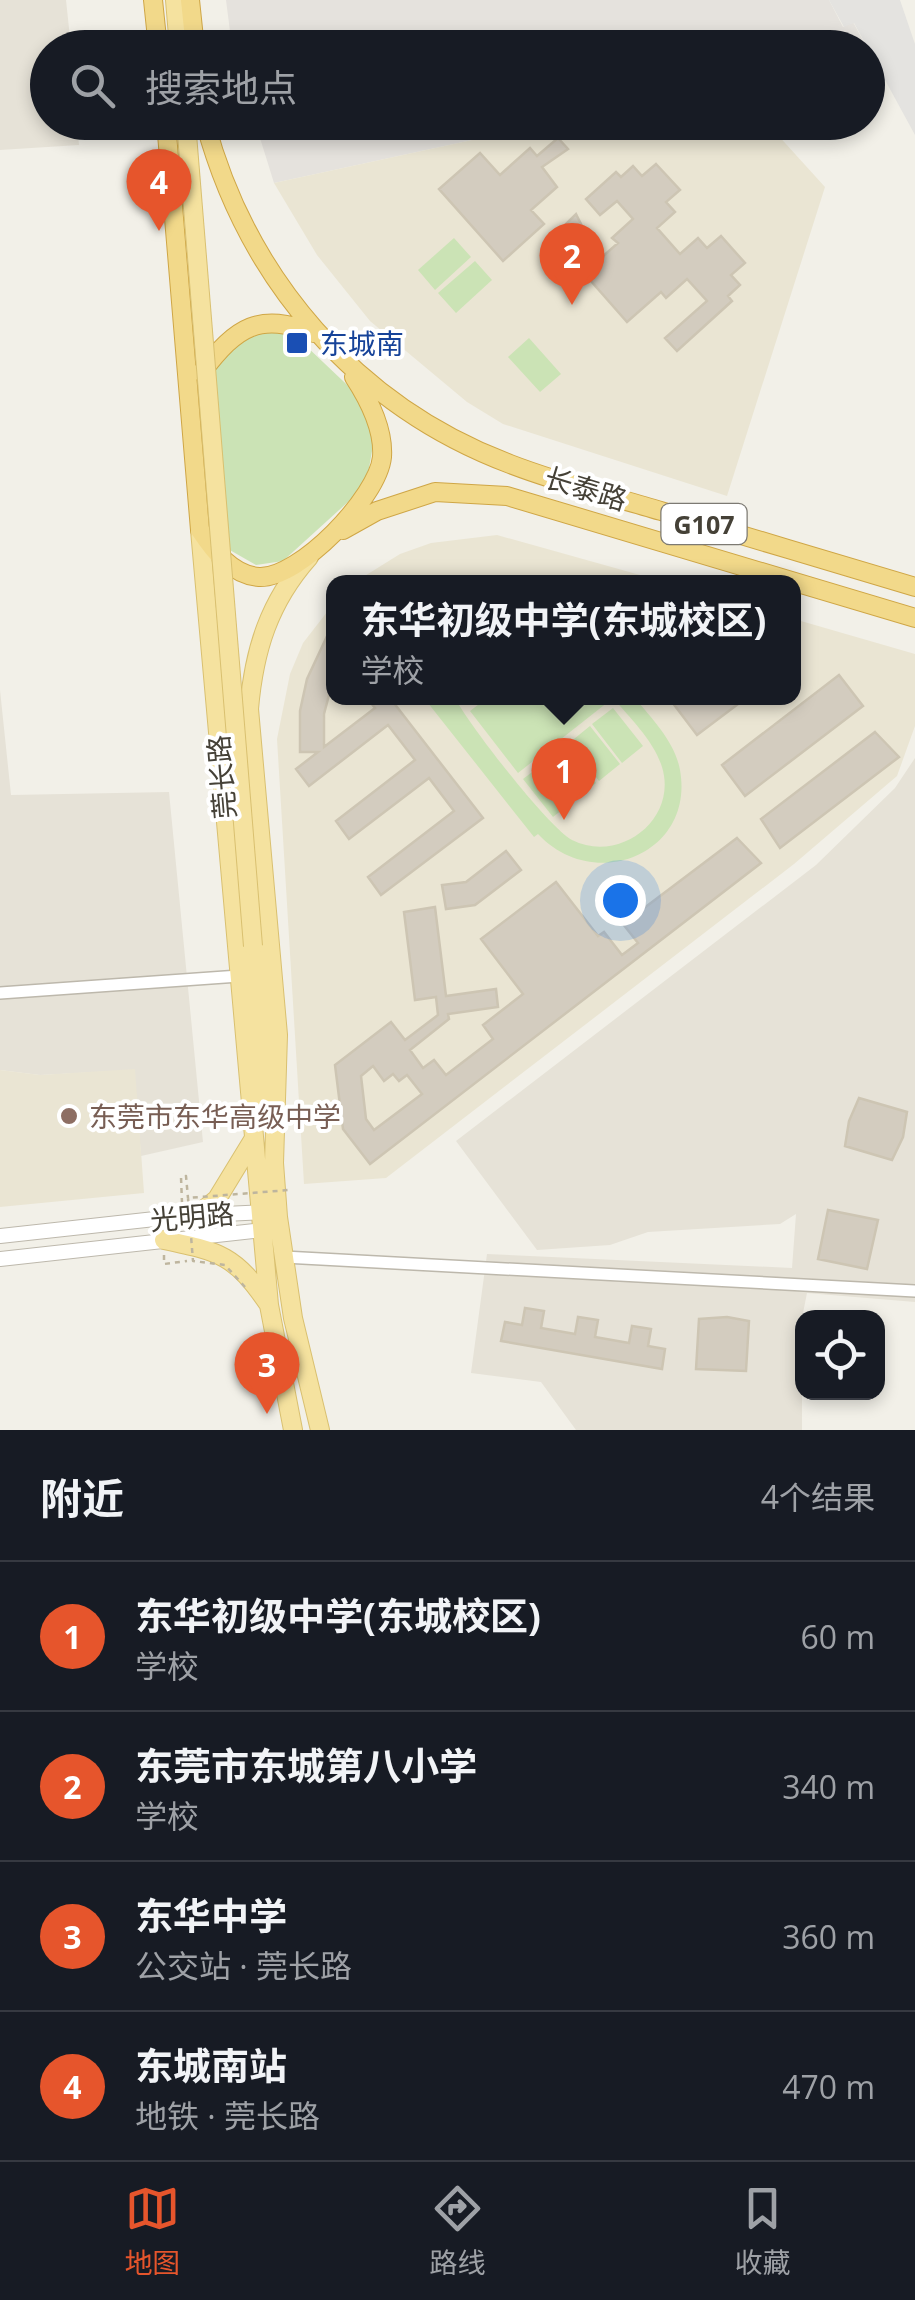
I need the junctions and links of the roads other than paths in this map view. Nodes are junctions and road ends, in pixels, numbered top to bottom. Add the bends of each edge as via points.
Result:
1 (153, 0) edge
2 (175, 0) edge
3 (190, 0) edge
4 (156, 30) edge
5 (178, 30) edge
6 (193, 30) edge
7 (167, 140) edge
8 (187, 140) edge
9 (210, 140) edge
10 (319, 335) junction
11 (340, 355) junction
12 (189, 408) junction
13 (200, 530) junction
14 (321, 543) junction
15 (772, 575) edge
16 (801, 584) edge
17 (915, 587) edge
18 (915, 618) edge
19 (239, 976) junction
20 (0, 993) edge
21 (253, 1139) junction
22 (274, 1153) junction
23 (270, 1213) junction
24 (197, 1215) junction
25 (264, 1230) junction
26 (0, 1236) edge
27 (164, 1240) junction
28 (284, 1256) junction
29 (0, 1259) edge
30 (915, 1291) edge
31 (269, 1306) junction
32 (294, 1430) edge
33 (320, 1430) edge

1 - 4 highway
2 - 5 main road
3 - 6 highway
7 - 12 highway, 莞长路
8 - 22 main road, 莞长路, bridge
9 - 10 highway, G107 via 228,198 266,271
10 - 11 highway, G107
10 - 12 highway via 278,320 243,329 199,376
11 - 14 highway via 373,410 382,458 366,497
11 - 17 highway, 长泰路 / G107 via 438,431 508,464
12 - 13 highway, 莞长路
13 - 14 highway, G107 via 219,556 246,575 264,577 282,574
13 - 19 main road, 莞长路
14 - 15 highway, 长泰路 / G107 via 406,500 468,491
14 - 22 main road, 莞长路 via 270,612 251,690 278,1035
16 - 18 highway, 长泰路 / G107
19 - 20 street
19 - 21 main road, 莞长路
21 - 23 main road, 莞长路
21 - 24 main road via 217,1200
22 - 23 main road, 莞长路
23 - 24 street, 光明路
23 - 25 main road, 莞长路
23 - 28 main road, 莞长路
24 - 26 street, 光明路
25 - 27 street, 光明路
25 - 31 main road, 莞长路
27 - 29 street, 光明路
27 - 31 main road via 237,1262
28 - 30 street
28 - 33 main road, 莞长路
31 - 32 main road, 莞长路

